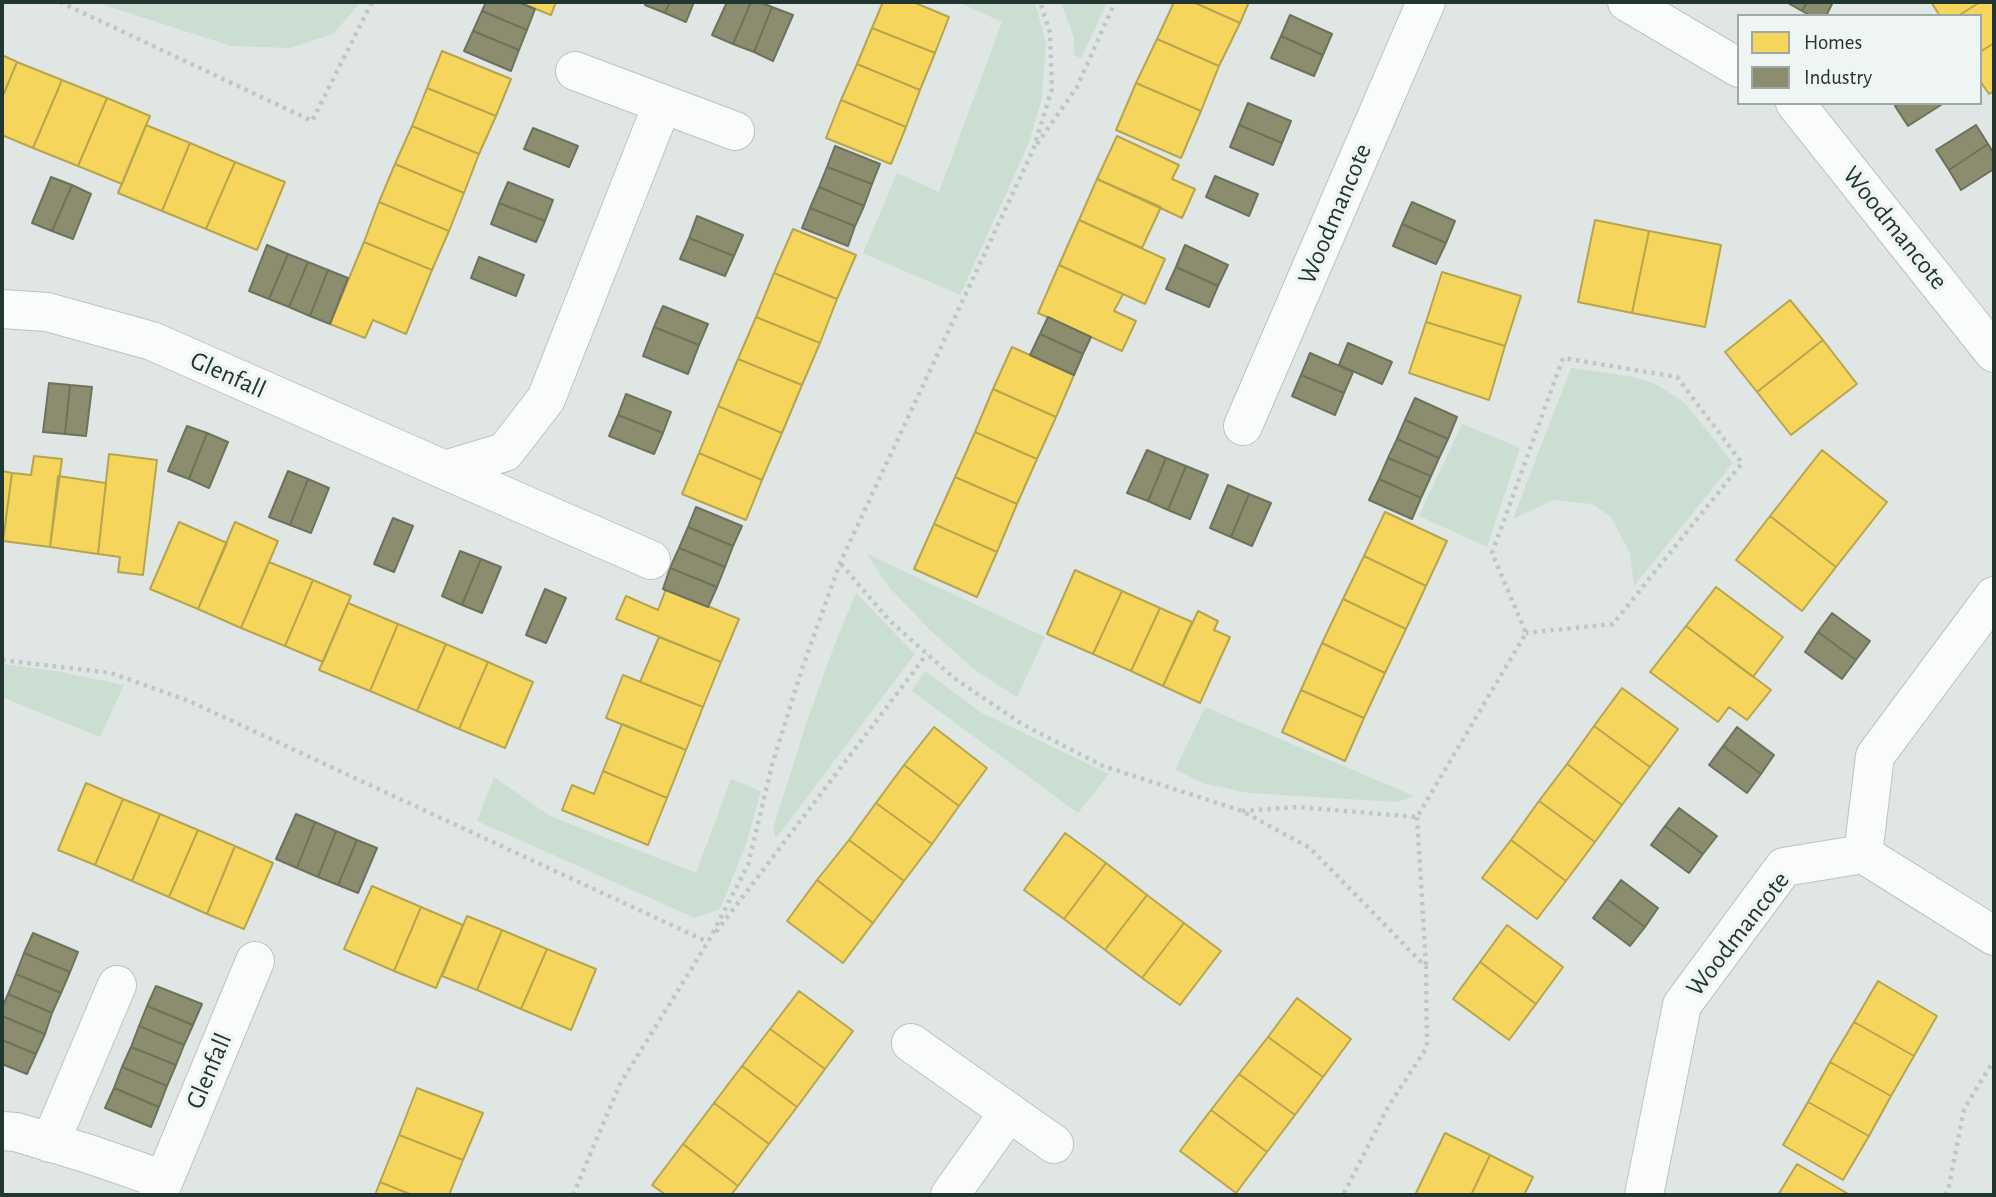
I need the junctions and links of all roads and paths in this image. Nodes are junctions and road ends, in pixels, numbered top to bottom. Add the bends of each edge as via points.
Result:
1 (60, 2) edge
2 (372, 2) edge
3 (1040, 2) edge
4 (1115, 2) edge
5 (1426, 2) edge
6 (1627, 2) edge
7 (1737, 67) edge
8 (575, 71) dead end
9 (662, 105) junction
10 (1797, 105) edge
11 (734, 131) dead end
12 (1033, 150) junction
13 (2, 309) edge
14 (1994, 353) edge
15 (1243, 426) dead end
16 (444, 470) junction
17 (652, 560) dead end
18 (840, 563) junction
19 (1994, 596) edge
20 (1526, 634) junction
21 (927, 654) junction
22 (2, 660) edge
23 (1242, 811) junction
24 (1417, 817) junction
25 (1863, 854) junction
26 (1994, 936) edge
27 (708, 942) junction
28 (255, 961) dead end
29 (1426, 967) junction
30 (117, 985) dead end
31 (911, 1043) dead end
32 (1994, 1060) edge
33 (1009, 1112) junction
34 (2, 1131) edge
35 (50, 1143) junction
36 (1054, 1144) dead end
37 (161, 1188) edge
38 (573, 1195) edge
39 (950, 1195) edge
40 (1343, 1195) edge
41 (1644, 1195) edge
42 (1945, 1195) edge

1 - 2 path via 312,121
3 - 12 path via 1050,33 1052,89
4 - 12 path via 1077,87
5 - 15 street, Woodmancote
6 - 7 street
8 - 9 street
9 - 11 street
9 - 16 street via 546,399 505,452
10 - 14 street, Woodmancote
12 - 18 path
13 - 16 street, Glenfall via 47,312 152,341
16 - 17 street, Glenfall
18 - 21 path via 889,620
18 - 27 path via 783,729 748,865
19 - 25 street via 1875,756
20 - 20 path via 1492,553 1563,358 1677,377 1742,463 1613,624
20 - 24 path
21 - 23 path via 1022,724 1102,766
21 - 27 path
22 - 27 path via 111,673 189,701
23 - 24 path via 1297,807
23 - 29 path via 1310,848
24 - 29 path
25 - 26 street
25 - 41 street, Woodmancote via 1784,867 1682,1005
27 - 38 path via 620,1084
28 - 37 street, Glenfall
29 - 40 path via 1427,1047 1388,1107
30 - 35 street
31 - 33 street
32 - 42 path via 1964,1109
33 - 36 street
33 - 39 street
34 - 35 street, Glenfall
35 - 37 street, Glenfall

